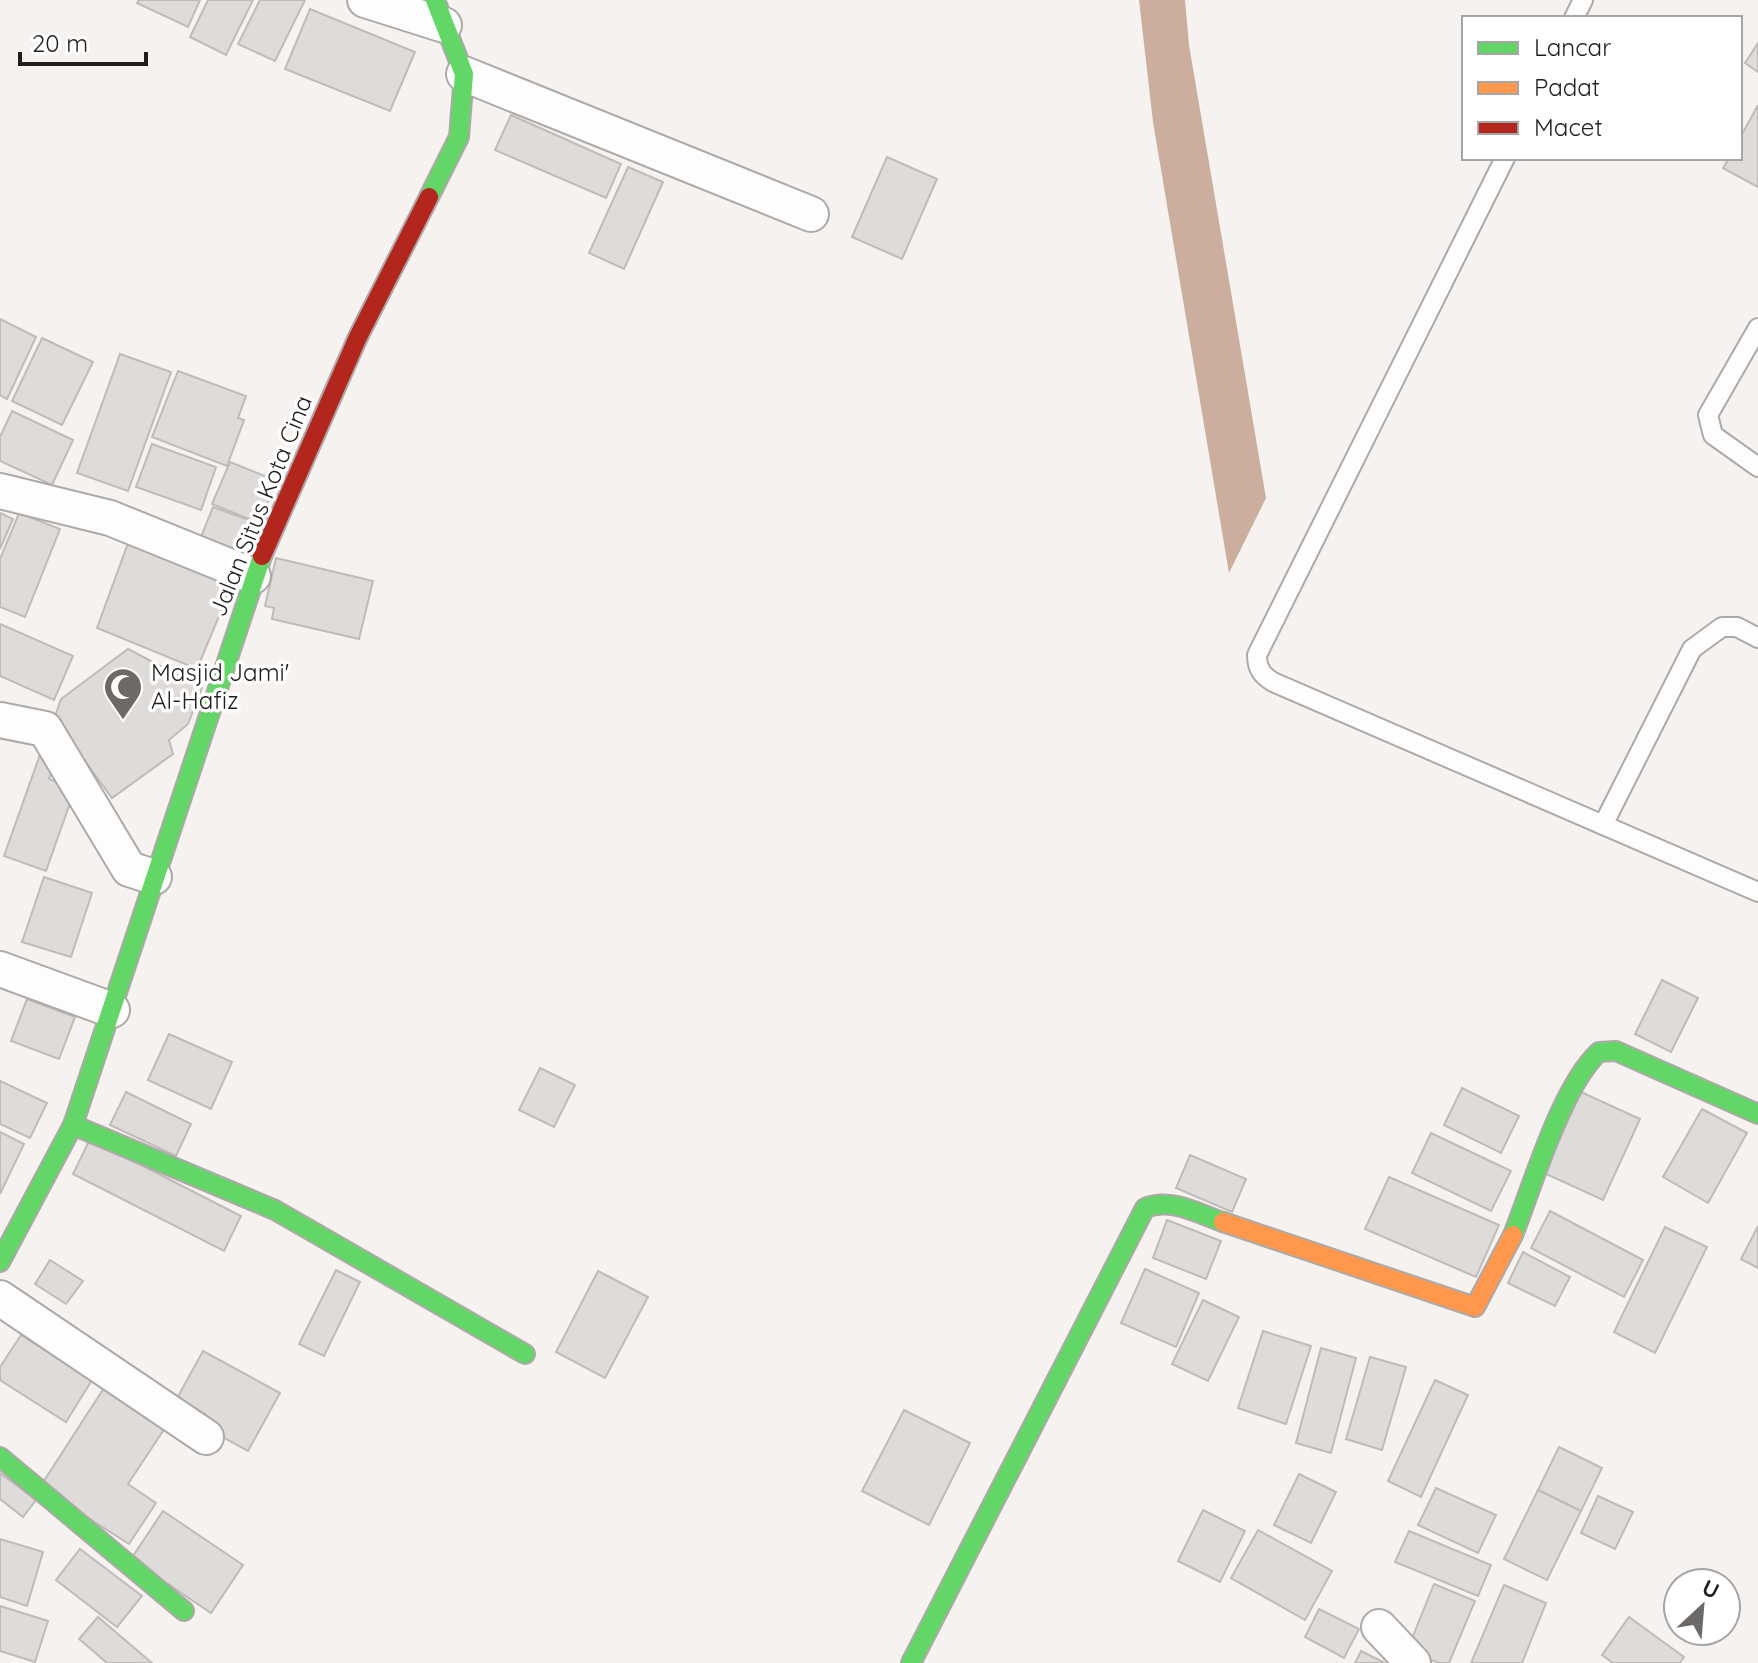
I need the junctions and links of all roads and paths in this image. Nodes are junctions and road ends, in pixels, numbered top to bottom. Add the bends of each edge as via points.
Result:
1 (365, 0) edge
2 (440, 12) edge
3 (464, 74) junction
4 (1504, 160) edge
5 (811, 214) dead end
6 (1758, 328) edge
7 (1758, 467) edge
8 (0, 491) edge
9 (253, 576) junction
10 (1758, 638) edge
11 (0, 720) edge
12 (1603, 825) junction
13 (154, 877) junction
14 (1758, 892) edge
15 (0, 969) edge
16 (112, 1010) junction
17 (1758, 1114) edge
18 (73, 1125) junction
19 (4, 1239) edge
20 (0, 1298) edge
21 (525, 1354) dead end
22 (206, 1437) dead end
23 (0, 1457) edge
24 (184, 1611) dead end
25 (1379, 1627) dead end
26 (911, 1663) edge
27 (1413, 1663) edge

1 - 2 street
2 - 3 street, Jalan Situs Kota Cina
3 - 5 street
3 - 9 street, Jalan Situs Kota Cina via 459,137 358,337
4 - 12 lane via 1257,663 1273,682
6 - 7 lane via 1708,415 1713,435
8 - 9 street via 110,518
9 - 13 street, Jalan Situs Kota Cina
10 - 12 lane via 1737,627 1722,627 1692,649
11 - 13 street via 45,729 129,869
12 - 14 lane
13 - 16 street, Jalan Situs Kota Cina
15 - 16 street
16 - 18 street, Jalan Situs Kota Cina
17 - 26 street via 1616,1051 1599,1052 1587,1064 1551,1134 1491,1285 1475,1307 1170,1204 1145,1208
18 - 19 street, Jalan Situs Kota Cina
18 - 21 street via 275,1210
20 - 22 street
23 - 24 street
25 - 27 street

